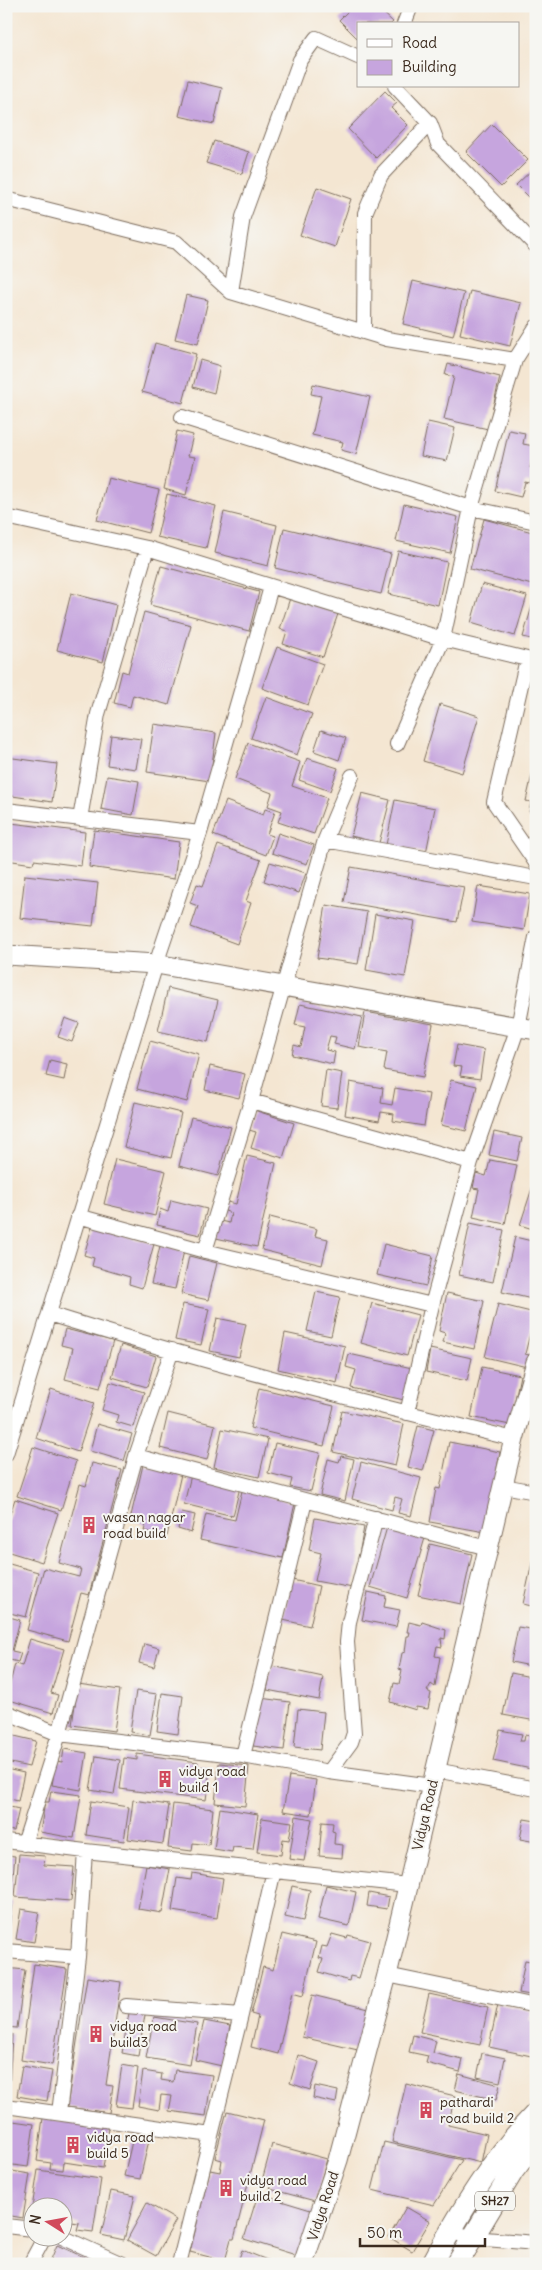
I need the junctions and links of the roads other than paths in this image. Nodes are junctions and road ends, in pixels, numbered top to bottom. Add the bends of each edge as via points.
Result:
1 (410, 6) edge
2 (405, 22) edge
3 (357, 57) edge
4 (396, 88) edge
5 (430, 123) junction
6 (6, 199) edge
7 (536, 246) edge
8 (231, 292) junction
9 (536, 327) edge
10 (364, 332) junction
11 (515, 360) junction
12 (182, 417) dead end
13 (471, 508) junction
14 (6, 517) edge
15 (536, 522) edge
16 (147, 548) junction
17 (271, 587) junction
18 (443, 639) junction
19 (397, 744) dead end
20 (352, 776) dead end
21 (6, 810) edge
22 (80, 819) junction
23 (200, 833) junction
24 (325, 840) junction
25 (536, 863) edge
26 (536, 878) edge
27 (536, 937) edge
28 (6, 956) edge
29 (156, 964) junction
30 (285, 986) junction
31 (527, 1029) edge
32 (251, 1101) junction
33 (471, 1162) junction
34 (78, 1216) junction
35 (205, 1252) junction
36 (432, 1305) junction
37 (49, 1314) junction
38 (172, 1350) junction
39 (536, 1362) edge
40 (407, 1413) junction
41 (514, 1439) junction
42 (6, 1454) edge
43 (136, 1456) junction
44 (503, 1486) junction
45 (536, 1492) edge
46 (305, 1500) junction
47 (376, 1518) junction
48 (488, 1548) junction
49 (6, 1712) edge
50 (59, 1734) junction
51 (243, 1756) junction
52 (329, 1772) junction
53 (434, 1778) junction
54 (536, 1789) edge
55 (6, 1841) edge
56 (24, 1844) junction
57 (85, 1851) junction
58 (274, 1870) junction
59 (408, 1885) junction
60 (6, 1951) edge
61 (78, 1957) junction
62 (387, 1975) junction
63 (126, 2006) dead end
64 (536, 2006) edge
65 (241, 2016) junction
66 (6, 2106) edge
67 (60, 2113) junction
68 (536, 2113) edge
69 (211, 2135) junction
70 (536, 2140) edge
71 (6, 2226) edge
72 (22, 2228) edge
73 (450, 2231) junction
74 (472, 2238) junction
75 (72, 2242) edge
76 (536, 2243) edge
77 (39, 2248) edge
78 (30, 2264) edge
79 (122, 2264) edge
80 (179, 2264) edge
81 (303, 2264) edge
82 (432, 2264) edge
83 (457, 2264) edge

1 - 2 street
3 - 8 street via 316,38 300,60 243,217
4 - 5 street
5 - 7 street via 438,144
5 - 10 street via 381,175 365,213
6 - 8 street via 176,242
8 - 10 street
9 - 11 street
10 - 11 street via 387,339
11 - 13 street
12 - 13 street
13 - 15 street
13 - 18 street
14 - 16 street
16 - 17 street
16 - 22 street via 98,714
17 - 18 street
17 - 23 street
18 - 19 street
18 - 25 street via 527,660 494,802
20 - 24 street
21 - 22 street
22 - 23 street
23 - 29 street
24 - 26 street
24 - 30 street
27 - 31 street
28 - 29 street
29 - 30 street
29 - 34 street
30 - 31 street
30 - 32 street
31 - 33 street
32 - 33 street
32 - 35 street
33 - 36 street
34 - 35 street
34 - 37 street
35 - 36 street
36 - 40 street
37 - 38 street
37 - 42 street
38 - 40 street
38 - 43 street
39 - 41 street, Vidya Road
40 - 41 street
41 - 44 street, Vidya Road
43 - 46 street
43 - 50 street
44 - 45 street
44 - 48 street, Vidya Road
46 - 47 street
46 - 51 street
47 - 48 street
47 - 52 street via 349,1622 347,1642 354,1734
48 - 53 street, Vidya Road
49 - 50 street
50 - 51 street
50 - 56 street
51 - 52 street
52 - 53 street
53 - 54 street
53 - 59 street, Vidya Road
55 - 56 street
56 - 57 street
57 - 58 street
57 - 61 street
58 - 59 street
58 - 65 street
59 - 62 street, Vidya Road
60 - 61 street
61 - 67 street
62 - 64 street
62 - 81 street, Vidya Road via 338,2160
63 - 65 street
65 - 69 street
66 - 67 street
67 - 69 street
68 - 73 main road via 517,2133
69 - 80 street
70 - 74 main road, SH27
71 - 72 street
73 - 74 street
73 - 82 main road
74 - 76 street
74 - 83 main road, SH27
75 - 79 street
77 - 78 street

